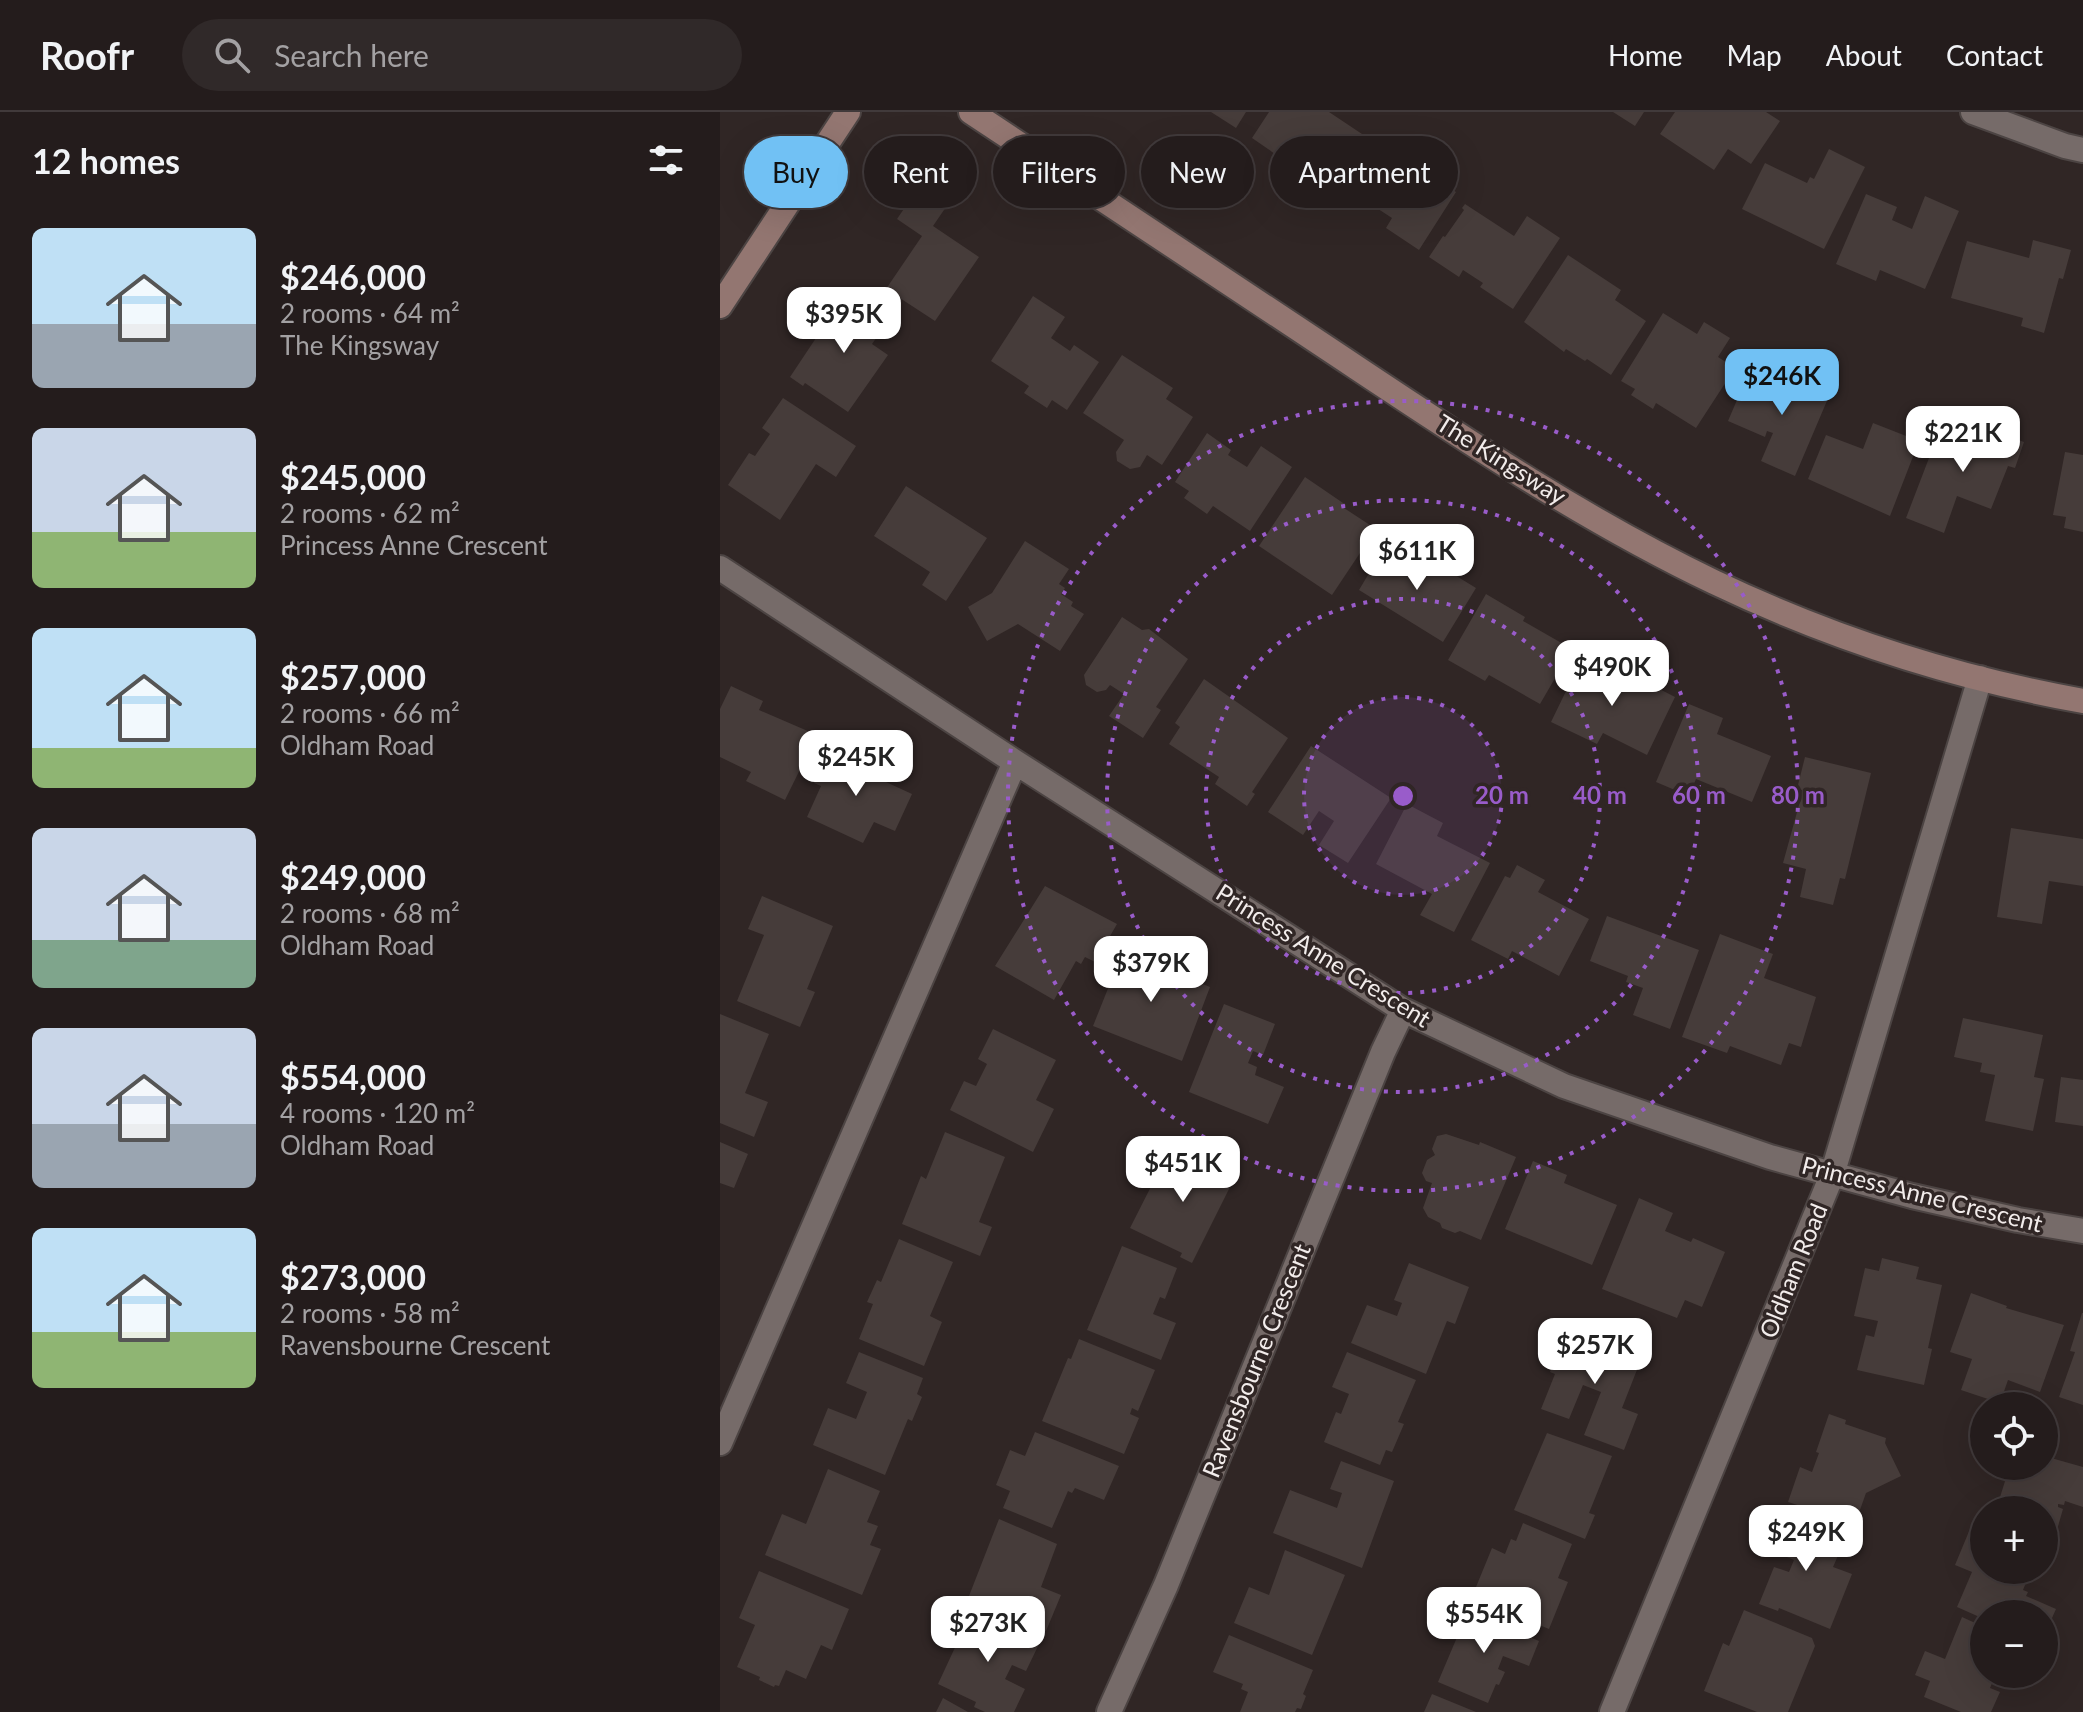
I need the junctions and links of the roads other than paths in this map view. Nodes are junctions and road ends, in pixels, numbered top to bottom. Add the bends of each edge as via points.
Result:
1 (848, 112) edge
2 (971, 112) edge
3 (1973, 112) edge
4 (2083, 150) edge
5 (720, 306) edge
6 (720, 568) edge
7 (1980, 678) junction
8 (2083, 701) edge
9 (1015, 762) junction
10 (1403, 1010) junction
11 (1832, 1175) junction
12 (2083, 1231) edge
13 (720, 1443) edge
14 (1109, 1712) edge
15 (1612, 1712) edge

1 - 5 street
2 - 7 street, The Kingsway via 1442,424 1589,515 1714,582 1844,638
3 - 4 street
6 - 9 street, Princess Anne Crescent
7 - 8 street, The Kingsway
7 - 11 street, Oldham Road
9 - 10 street, Princess Anne Crescent
9 - 13 street
10 - 11 street, Princess Anne Crescent via 1564,1086
10 - 14 street, Ravensbourne Crescent
11 - 12 street, Princess Anne Crescent
11 - 15 street, Oldham Road

